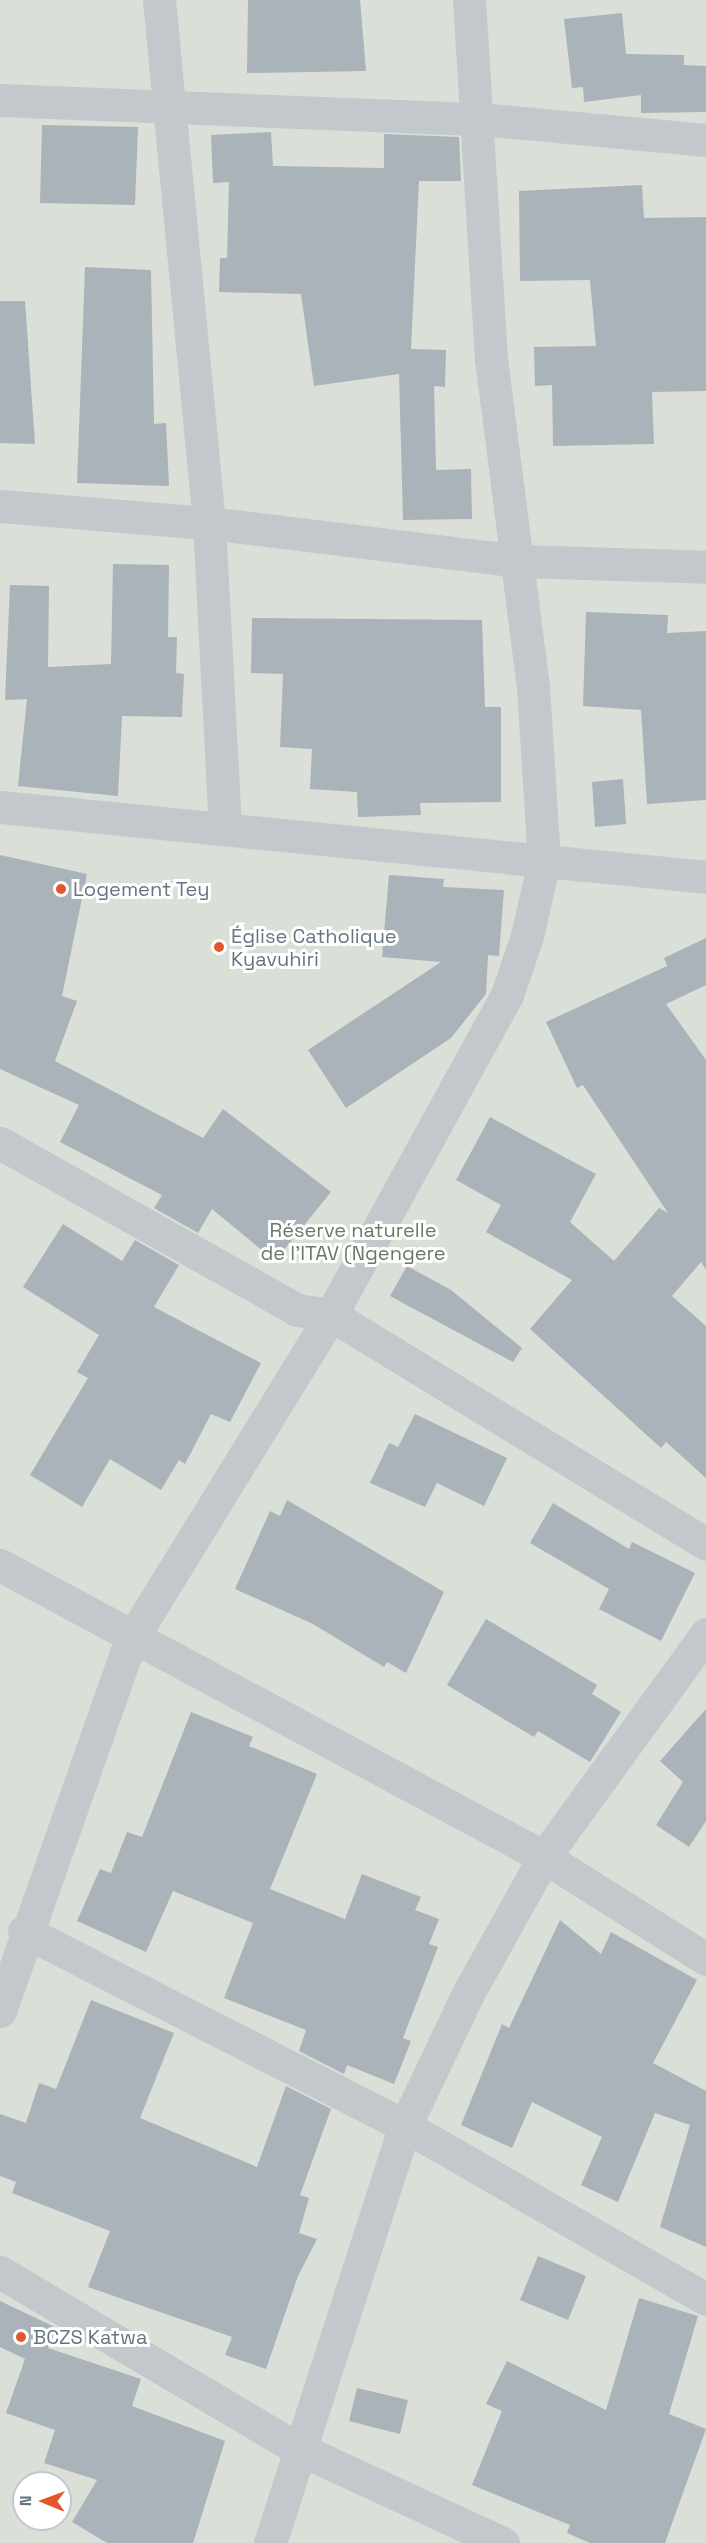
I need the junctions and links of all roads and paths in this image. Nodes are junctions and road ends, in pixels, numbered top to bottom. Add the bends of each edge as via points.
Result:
1 (159, 0) edge
2 (469, 0) edge
3 (0, 100) edge
4 (168, 103) junction
5 (480, 119) junction
6 (706, 140) edge
7 (0, 506) edge
8 (209, 523) junction
9 (520, 561) junction
10 (706, 567) edge
11 (0, 807) edge
12 (225, 826) junction
13 (543, 861) junction
14 (706, 877) edge
15 (0, 1143) edge
16 (331, 1315) junction
17 (706, 1544) edge
18 (0, 1565) edge
19 (706, 1634) edge
20 (131, 1640) junction
21 (544, 1857) junction
22 (24, 1931) junction
23 (706, 1959) edge
24 (0, 2011) edge
25 (405, 2126) junction
26 (0, 2272) edge
27 (706, 2299) edge
28 (297, 2448) junction
29 (270, 2543) edge
30 (503, 2543) edge

1 - 4 street
2 - 5 street
3 - 4 street
4 - 5 street
4 - 8 street
5 - 6 street
5 - 9 street via 491,359
7 - 8 street
8 - 9 street
8 - 12 street
9 - 10 street
9 - 13 street
11 - 12 street
12 - 13 street
13 - 14 street
13 - 16 street via 507,994
15 - 16 street via 297,1310
16 - 17 street
16 - 20 street
18 - 20 street
19 - 21 street
20 - 21 street
20 - 22 street
21 - 23 street
21 - 25 street via 470,1990
22 - 24 street
22 - 25 street
25 - 27 street
25 - 28 street
26 - 28 street
28 - 29 street
28 - 30 street

